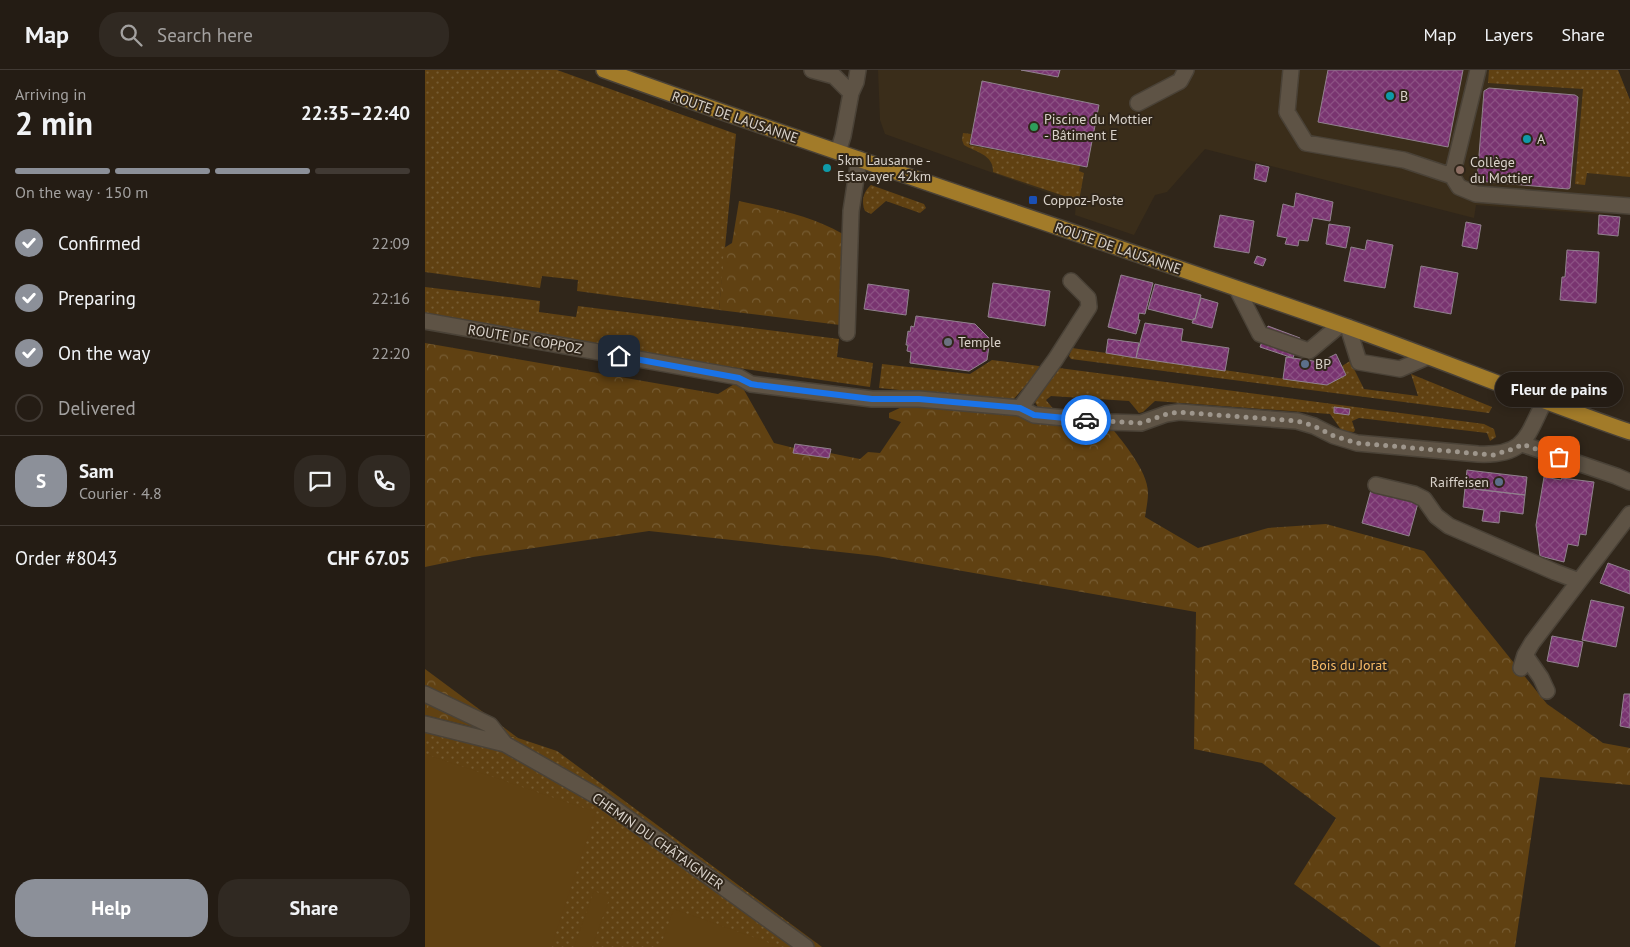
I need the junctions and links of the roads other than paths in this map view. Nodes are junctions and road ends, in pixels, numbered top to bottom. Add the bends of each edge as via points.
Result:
1 (604, 70) edge
2 (812, 70) edge
3 (858, 70) edge
4 (1186, 70) edge
5 (1291, 70) edge
6 (1478, 70) edge
7 (834, 73) edge
8 (851, 93) junction
9 (1138, 104) dead end
10 (838, 152) junction
11 (859, 159) junction
12 (1452, 176) junction
13 (1630, 206) edge
14 (1071, 280) dead end
15 (1237, 289) junction
16 (425, 322) edge
17 (1344, 326) junction
18 (847, 333) dead end
19 (1427, 357) junction
20 (1544, 402) junction
21 (1020, 408) junction
22 (1630, 432) edge
23 (1522, 444) junction
24 (1630, 482) edge
25 (1376, 485) dead end
26 (1630, 514) edge
27 (1579, 581) junction
28 (1547, 691) dead end
29 (425, 694) edge
30 (425, 724) edge
31 (505, 744) junction
32 (806, 947) edge

1 - 10 main road, ROUTE DE LAUSANNE
2 - 7 street
3 - 8 street
4 - 9 street via 1180,81
5 - 12 street via 1287,112 1306,143 1404,160
6 - 12 street
7 - 8 street
8 - 10 street
10 - 11 main road, ROUTE DE LAUSANNE
11 - 15 main road, ROUTE DE LAUSANNE
11 - 18 street via 851,211
12 - 13 street via 1459,187 1476,194
14 - 21 street via 1088,298 1089,307
15 - 17 main road, ROUTE DE LAUSANNE
15 - 17 street via 1259,334 1309,351
16 - 21 street, ROUTE DE COPPOZ via 739,378 757,385 872,399 919,399
17 - 19 main road, ROUTE DE LAUSANNE
17 - 19 street via 1359,362 1400,369
19 - 20 main road, ROUTE DE LAUSANNE
20 - 22 main road, ROUTE DE LAUSANNE
20 - 23 street
21 - 23 street, ROUTE DE COPPOZ via 1034,415 1107,422 1141,423 1179,412 1297,421 1357,443 1478,454 1493,455
23 - 24 street
25 - 27 street via 1419,497 1449,526
26 - 27 street
27 - 28 street via 1532,643 1523,662 1541,678
29 - 31 street, CHEMIN DU CHÂTAIGNIER via 490,725
30 - 31 street, CHEMIN DU CHÂTAIGNIER
31 - 32 street, CHEMIN DU CHÂTAIGNIER via 600,798

